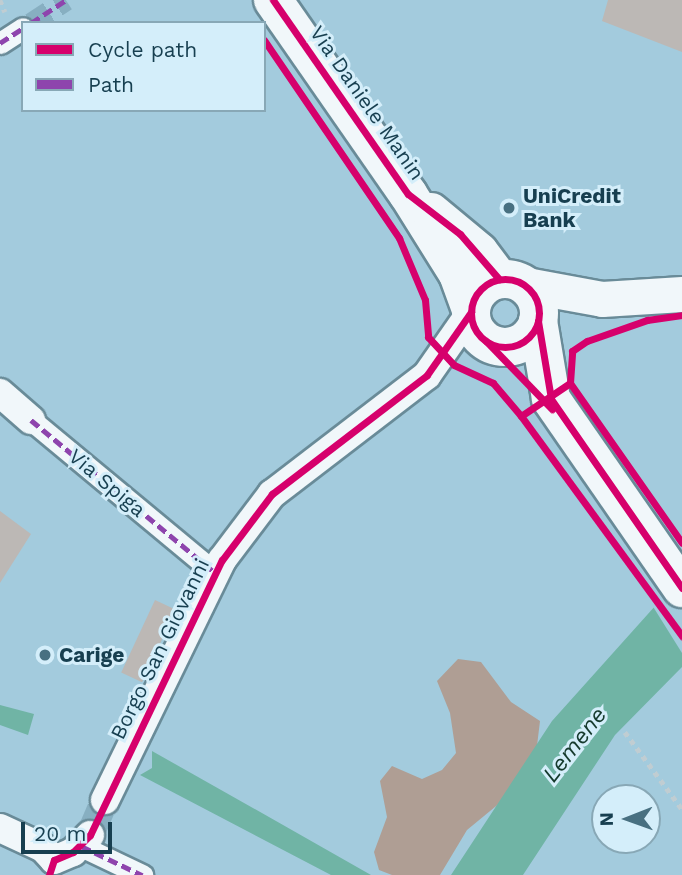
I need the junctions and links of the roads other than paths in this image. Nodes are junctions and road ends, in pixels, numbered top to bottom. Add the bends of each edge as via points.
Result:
1 (273, 0) edge
2 (21, 29) edge
3 (0, 43) edge
4 (408, 194) junction
5 (512, 282) junction
6 (682, 294) edge
7 (602, 299) junction
8 (475, 320) junction
9 (538, 321) junction
10 (0, 393) edge
11 (559, 414) junction
12 (31, 420) joint
13 (215, 573) junction
14 (680, 585) edge
15 (105, 800) tunnel mouth
16 (0, 828) edge
17 (85, 840) joint
18 (51, 867) edge
19 (142, 875) edge

1 - 4 main road, Via Daniele Manin
2 - 3 street
4 - 5 main road, Via Daniele Manin
4 - 8 main road, Via Daniele Manin via 467,291
5 - 7 street
5 - 8 main road via 480,289
5 - 9 main road via 537,301
6 - 7 street
7 - 9 street
8 - 9 main road via 516,345
8 - 11 main road
8 - 13 street, Borgo San Giovanni via 427,376 272,494
9 - 11 main road via 545,380
10 - 12 street, Via Spiga
11 - 14 main road
12 - 13 street, Via Spiga
13 - 15 street, Borgo San Giovanni
16 - 18 street via 43,848
17 - 18 street
17 - 19 street

